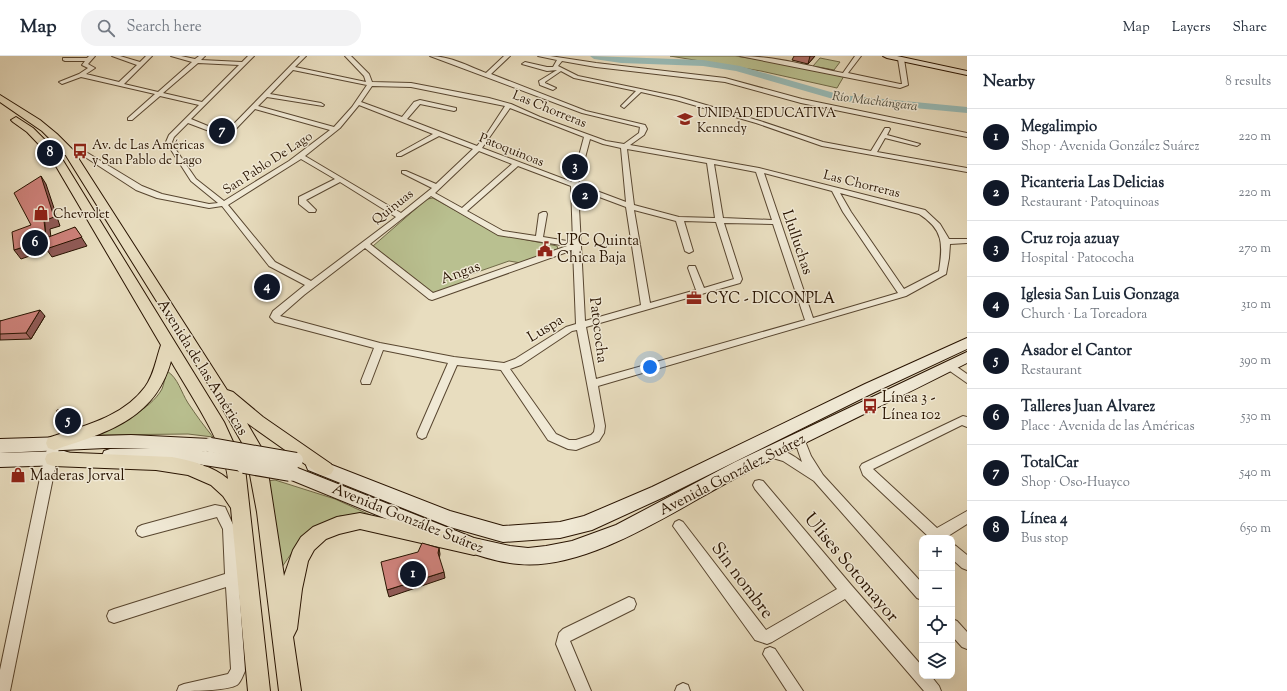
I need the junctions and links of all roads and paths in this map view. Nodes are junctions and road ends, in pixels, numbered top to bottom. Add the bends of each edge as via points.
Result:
1 (115, 56) edge
2 (149, 56) edge
3 (174, 56) edge
4 (202, 56) edge
5 (251, 56) edge
6 (303, 56) edge
7 (348, 56) edge
8 (356, 56) edge
9 (433, 56) edge
10 (507, 56) edge
11 (541, 56) edge
12 (743, 56) edge
13 (784, 56) edge
14 (858, 56) edge
15 (888, 56) edge
16 (91, 58) edge
17 (65, 59) dead end
18 (901, 59) junction
19 (560, 60) junction
20 (196, 61) junction
21 (779, 61) junction
22 (141, 64) junction
23 (243, 64) junction
24 (525, 64) dead end
25 (368, 66) dead end
26 (292, 68) junction
27 (558, 69) junction
28 (967, 73) edge
29 (845, 74) junction
30 (81, 75) junction
31 (487, 75) junction
32 (375, 76) dead end
33 (62, 82) dead end
34 (120, 84) junction
35 (370, 84) junction
36 (553, 88) dead end
37 (640, 90) junction
38 (158, 93) junction
39 (266, 95) junction
40 (0, 98) edge
41 (202, 104) junction
42 (358, 104) junction
43 (321, 105) dead end
44 (510, 105) junction
45 (624, 106) dead end
46 (254, 107) junction
47 (454, 109) dead end
48 (6, 114) dead end
49 (130, 118) dead end
50 (187, 120) junction
51 (403, 120) junction
52 (887, 128) dead end
53 (335, 129) junction
54 (439, 133) junction
55 (967, 135) edge
56 (882, 136) junction
57 (587, 137) junction
58 (917, 144) dead end
59 (478, 148) junction
60 (624, 148) junction
61 (69, 152) junction
62 (54, 154) junction
63 (872, 154) junction
64 (399, 155) dead end
65 (300, 156) junction
66 (710, 161) junction
67 (516, 164) junction
68 (759, 170) junction
69 (967, 170) edge
70 (404, 172) dead end
71 (339, 180) junction
72 (574, 186) junction
73 (436, 187) junction
74 (835, 190) junction
75 (430, 193) junction
76 (224, 204) junction
77 (630, 206) junction
78 (312, 210) dead end
79 (463, 211) junction
80 (543, 214) dead end
81 (401, 216) junction
82 (679, 219) junction
83 (719, 219) junction
84 (777, 222) junction
85 (539, 239) junction
86 (967, 241) edge
87 (947, 242) junction
88 (365, 244) junction
89 (578, 245) junction
90 (689, 251) dead end
91 (692, 268) dead end
92 (310, 284) junction
93 (701, 291) junction
94 (903, 294) junction
95 (646, 306) junction
96 (276, 313) joint
97 (810, 322) junction
98 (581, 325) junction
99 (967, 343) edge
100 (168, 345) junction
101 (380, 346) junction
102 (967, 357) edge
103 (454, 361) junction
104 (950, 366) junction
105 (504, 367) junction
106 (967, 378) edge
107 (366, 381) dead end
108 (592, 384) junction
109 (217, 386) junction
110 (967, 423) edge
111 (422, 434) dead end
112 (798, 439) junction
113 (0, 446) edge
114 (770, 453) junction
115 (52, 454) junction
116 (0, 460) edge
117 (293, 466) junction
118 (325, 469) junction
119 (819, 479) junction
120 (759, 485) dead end
121 (241, 508) junction
122 (967, 517) edge
123 (679, 526) dead end
124 (142, 531) dead end
125 (936, 535) edge
126 (941, 535) edge
127 (474, 546) junction
128 (955, 553) edge
129 (967, 564) edge
130 (231, 579) junction
131 (919, 590) edge
132 (847, 591) junction
133 (629, 604) dead end
134 (114, 616) dead end
135 (955, 629) edge
136 (967, 642) edge
137 (285, 650) junction
138 (770, 654) dead end
139 (3, 691) edge
140 (184, 691) edge
141 (259, 691) edge
142 (290, 691) edge
143 (584, 691) edge
144 (796, 691) edge
145 (934, 691) edge

1 - 22 street
2 - 22 street
3 - 20 street
4 - 20 street
5 - 23 street
6 - 26 street
7 - 35 street via 367,74
8 - 25 street
9 - 31 street
10 - 31 street
11 - 19 street
12 - 21 street
13 - 21 street
14 - 29 street
15 - 18 main road
16 - 17 street
16 - 30 street via 85,65 92,68
18 - 28 main road
18 - 29 street via 905,85
19 - 27 street via 555,66
19 - 55 street via 725,80 801,101
20 - 23 street
20 - 38 street
21 - 29 street
22 - 34 street
23 - 41 street
24 - 27 street
26 - 35 street, Las Chorreras
26 - 39 street
27 - 36 street via 542,81 544,86
27 - 37 street via 576,76
30 - 33 street
30 - 34 street
31 - 60 street via 584,112 643,126 642,134
32 - 35 street, San Pablo De Lago
34 - 38 street
35 - 42 street, San Pablo De Lago
35 - 44 street, Las Chorreras via 426,87
37 - 45 street
37 - 63 street via 677,98 822,144
38 - 41 street
38 - 49 street
39 - 43 street
39 - 46 street
40 - 61 main road, Avenida de las Américas via 42,125 58,138
41 - 50 street
42 - 51 street, Patoquinoas
42 - 53 street, San Pablo De Lago
44 - 57 street, Las Chorreras
44 - 59 street, Quinuas
46 - 50 street via 225,135
46 - 53 street
47 - 51 street via 420,102 416,103
48 - 62 main road, Avenida de las Américas via 30,130
50 - 76 street via 171,136 171,147 193,180
51 - 54 street, Patoquinoas
52 - 56 street
53 - 65 street, San Pablo De Lago
54 - 59 street, Patoquinoas
54 - 64 street
56 - 58 street
56 - 63 street
57 - 60 street, Las Chorreras
57 - 72 street, Patococha
59 - 67 street, Patoquinoas
59 - 73 street, Quinuas
60 - 66 street, Las Chorreras
60 - 77 street
61 - 62 street, San Pablo De Lago
61 - 76 street, San Pablo De Lago via 84,153 140,188 155,194 209,206
61 - 109 main road, Avenida de las Américas
62 - 100 main road, Avenida de las Américas
63 - 69 street
65 - 71 street
65 - 76 street, San Pablo De Lago
66 - 68 street, Las Chorreras
66 - 83 street, Luspa
67 - 72 street, Patoquinoas
67 - 79 street
68 - 74 street, Las Chorreras
68 - 84 street, Llulluchas
70 - 73 street
71 - 78 street via 302,199 302,202
71 - 81 street
72 - 77 street, Patoquinoas
72 - 89 street, Patococha
73 - 75 street, Quinuas
74 - 87 street, Las Chorreras via 922,212 935,222
74 - 94 street
75 - 79 street
75 - 81 street, Quinuas
76 - 92 street via 272,264
77 - 82 street, Patoquinoas
77 - 95 street
79 - 85 street via 501,233
80 - 85 street
81 - 88 street, Quinuas
82 - 83 street, Patoquinoas
82 - 90 street
83 - 84 street, Patoquinoas
83 - 93 street, Luspa via 738,279
84 - 97 street, Llulluchas
85 - 89 street
86 - 87 street
87 - 94 street via 943,272
88 - 89 street, Angas via 432,297
88 - 92 street, Quinuas
89 - 98 street, Patococha
91 - 93 street
92 - 96 street, Quinuas
93 - 95 street, Luspa
94 - 97 street
95 - 98 street, Luspa
96 - 101 street, Luspa via 275,317 285,323
97 - 108 street
98 - 105 street, Luspa via 570,329 518,362
98 - 108 street, Patococha
99 - 118 main road, Avenida González Suárez via 658,492 586,524 560,530 503,534 450,519
100 - 115 main road via 158,378 135,408 116,421
100 - 121 main road, Avenida de las Américas via 221,434 236,468
101 - 103 street, Luspa
101 - 107 street
102 - 104 main road, Avenida González Suárez
103 - 105 street, Luspa
103 - 111 street
104 - 106 street
104 - 112 main road, Avenida González Suárez
105 - 108 street, Patococha via 552,437 568,444 576,445 595,438 599,433
109 - 118 main road via 257,422
109 - 137 main road, Avenida de las Américas via 253,447 258,466
110 - 125 street via 963,420 866,468
112 - 114 main road, Avenida González Suárez
112 - 119 street
113 - 115 main road, Avenida González Suárez
114 - 119 street via 786,457
114 - 127 main road, Avenida González Suárez via 625,528 573,548 545,555 517,555
115 - 116 main road, Avenida González Suárez
115 - 117 main road, Avenida González Suárez, bridge via 177,454 207,451
115 - 121 main road via 186,465 222,483 232,492
115 - 139 street
117 - 118 main road, Avenida González Suárez
117 - 127 main road, Avenida González Suárez
119 - 131 street
120 - 132 street, Ulises Sotomayor
121 - 141 main road, Avenida de las Américas
122 - 126 street
123 - 132 street, Sin nombre via 760,635 767,637
124 - 130 street via 221,511 229,529
127 - 137 main road via 360,521 345,523 318,534 308,542 296,566
128 - 129 street
130 - 134 street
130 - 140 street via 238,671 232,680
132 - 145 street, Ulises Sotomayor
133 - 143 street via 564,638 563,644
135 - 136 street
137 - 142 main road, Avenida de las Américas
138 - 144 street

